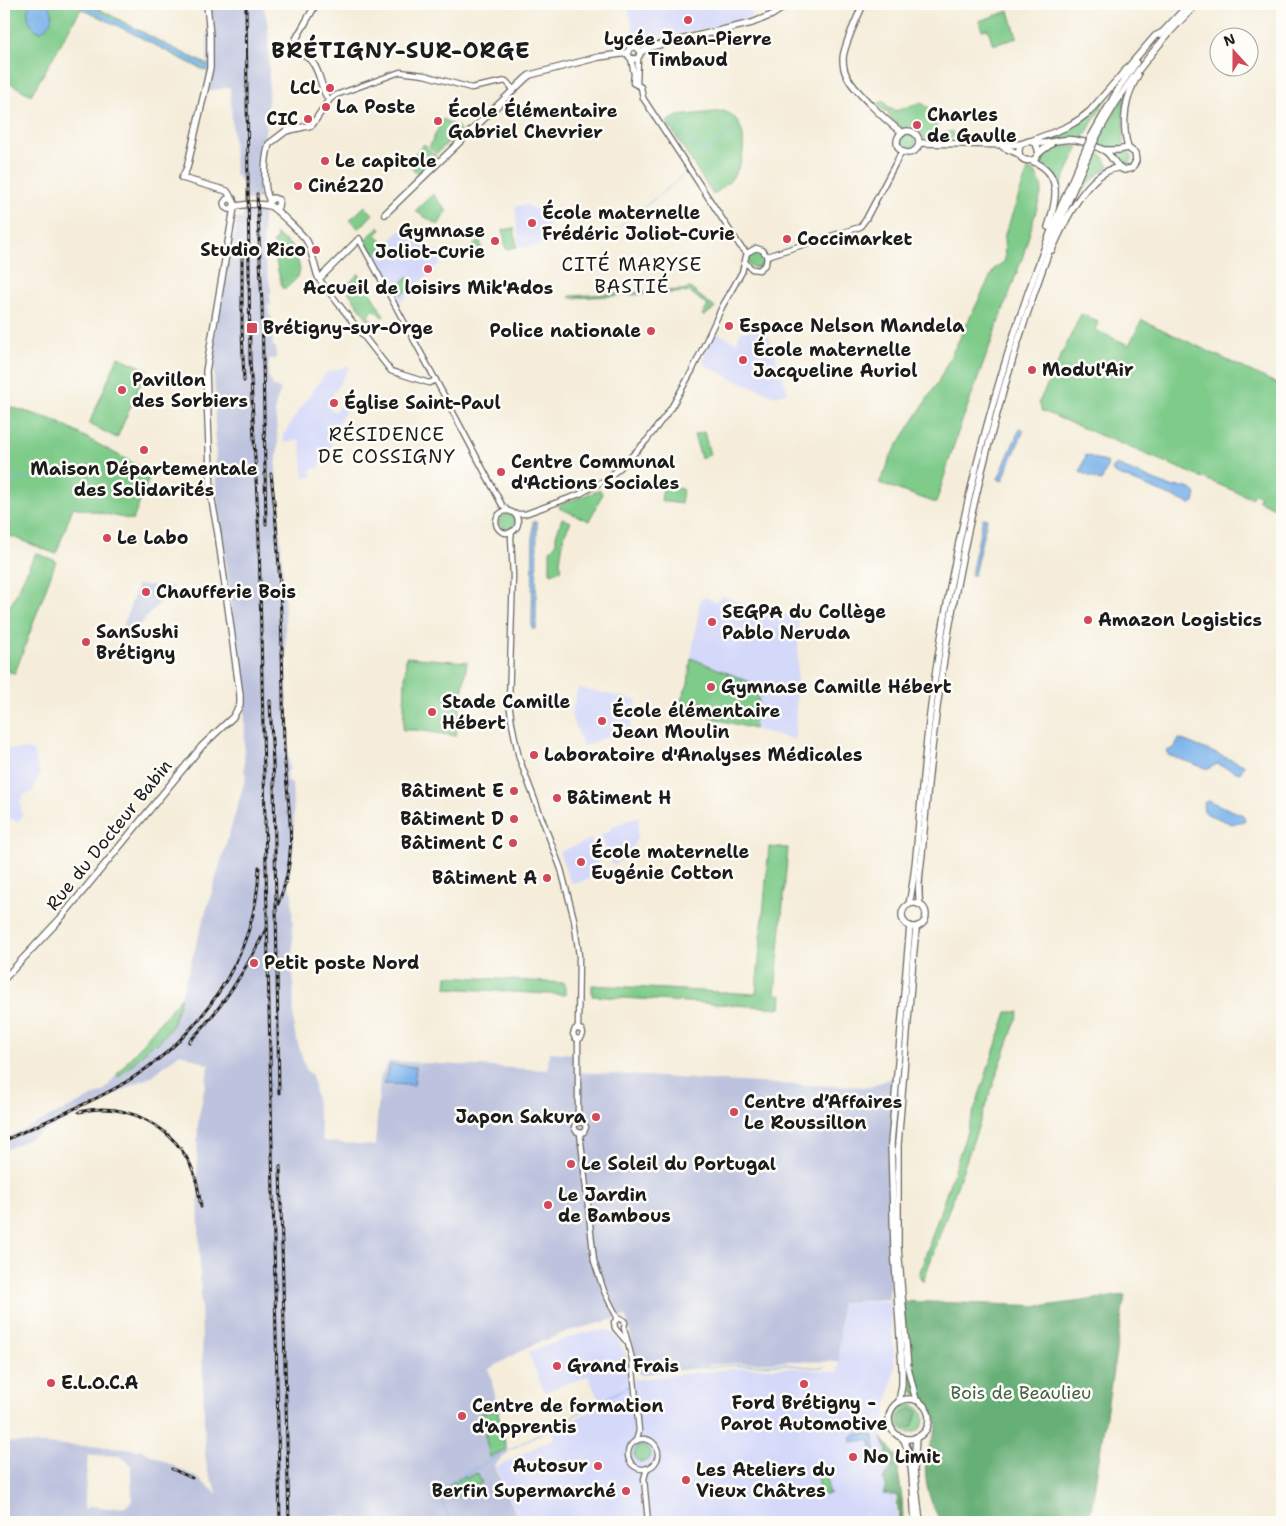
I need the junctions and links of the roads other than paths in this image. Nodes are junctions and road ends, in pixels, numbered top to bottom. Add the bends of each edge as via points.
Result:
1 (207, 4) edge
2 (316, 4) edge
3 (789, 4) edge
4 (863, 4) edge
5 (1189, 4) edge
6 (1197, 4) edge
7 (1161, 33) junction
8 (1152, 52) junction
9 (640, 53) junction
10 (629, 55) junction
11 (637, 85) junction
12 (513, 89) junction
13 (329, 100) junction
14 (901, 135) junction
15 (1094, 138) junction
16 (1034, 142) junction
17 (1053, 142) junction
18 (919, 143) junction
19 (1021, 144) junction
20 (990, 145) junction
21 (1128, 148) junction
22 (1088, 150) junction
23 (1104, 150) junction
24 (1118, 150) junction
25 (902, 151) junction
26 (1039, 153) junction
27 (1019, 154) junction
28 (1114, 160) junction
29 (1032, 161) junction
30 (1118, 168) junction
31 (271, 203) junction
32 (234, 204) junction
33 (385, 214) dead end
34 (359, 239) joint
35 (747, 253) junction
36 (767, 256) junction
37 (746, 263) junction
38 (1042, 267) junction
39 (750, 268) junction
40 (742, 272) junction
41 (319, 279) junction
42 (1006, 364) junction
43 (436, 380) junction
44 (504, 511) junction
45 (515, 514) junction
46 (525, 514) junction
47 (518, 521) junction
48 (510, 532) junction
49 (909, 904) junction
50 (920, 905) junction
51 (910, 926) junction
52 (918, 926) junction
53 (4, 979) edge
54 (580, 1122) junction
55 (580, 1133) junction
56 (618, 1319) junction
57 (624, 1328) junction
58 (617, 1330) junction
59 (629, 1345) junction
60 (916, 1400) junction
61 (899, 1402) junction
62 (639, 1431) junction
63 (902, 1437) junction
64 (916, 1437) junction
65 (645, 1439) junction
66 (636, 1441) junction
67 (640, 1468) junction
68 (647, 1468) junction
69 (644, 1479) junction
70 (648, 1522) edge
71 (915, 1522) edge
72 (920, 1522) edge

1 - 32 main road via 210,68 182,178 227,191
2 - 13 main road via 294,45 313,62
3 - 9 main road via 759,21 651,44
4 - 14 main road via 844,52 844,68 850,81
5 - 7 main road
6 - 8 main road
7 - 15 main road via 1120,86
7 - 16 main road via 1082,118 1064,130
8 - 15 main road via 1122,92
8 - 21 main road via 1132,85 1126,105 1125,138
9 - 10 main road
9 - 10 main road via 636,46 632,47
9 - 11 street
10 - 11 street via 633,83
10 - 12 main road via 599,57 530,75
11 - 35 street
12 - 13 street via 506,81 476,88 400,72
12 - 33 main road
13 - 31 main road via 312,125 286,131 270,144 265,169
14 - 18 main road via 913,133
14 - 25 main road via 897,145
15 - 22 main road, bridge
16 - 17 main road
16 - 19 main road
16 - 26 main road
17 - 23 main road via 1077,140
17 - 26 main road
18 - 20 main road
18 - 25 main road via 912,152
19 - 20 main road
19 - 27 main road
20 - 27 main road
21 - 24 main road
21 - 30 main road via 1135,153 1134,165 1128,170
22 - 38 main road
22 - 42 main road via 1046,242
23 - 24 main road
23 - 28 main road
24 - 28 main road
25 - 36 street via 860,227
26 - 29 main road
27 - 29 main road via 1026,161
28 - 30 main road
29 - 42 main road via 1042,166 1052,178 1056,200 1023,299
30 - 38 main road via 1106,171 1076,202
31 - 32 main road
31 - 41 main road via 306,240
32 - 53 main road, Rue du Docteur Babin via 206,378 211,495 240,695 237,711 202,746 60,919
34 - 41 main road
34 - 43 street
35 - 36 street via 756,248
35 - 37 street
36 - 39 street via 762,269
37 - 39 street
37 - 40 street
38 - 50 main road via 983,463 958,572 934,724 920,868
39 - 40 street
40 - 46 street via 680,395 647,440 601,483
41 - 43 street via 391,371 429,383
42 - 49 main road via 972,484 948,600 928,724
43 - 44 street
44 - 45 street
44 - 48 street via 496,518 496,526
45 - 46 street
45 - 47 street
46 - 47 street
47 - 48 street via 517,527
48 - 54 street via 513,564 510,702 514,736 519,758 561,868 574,919 579,956 578,1029 583,1034 578,1039
49 - 50 main road
49 - 51 main road via 902,915
50 - 52 main road via 925,917
51 - 52 main road
51 - 61 main road via 891,1143 902,1367
52 - 60 main road via 898,1163 902,1301 908,1368
54 - 55 street via 574,1127
54 - 55 street via 586,1127
55 - 56 street via 594,1262
56 - 57 street via 624,1320
56 - 58 street via 614,1324
57 - 58 street
57 - 59 street
58 - 59 street
59 - 62 street
60 - 61 main road
60 - 64 main road via 926,1408 929,1422 925,1431
61 - 63 main road via 889,1419 893,1430
62 - 65 street
62 - 66 street
63 - 64 main road
63 - 71 main road via 909,1455
64 - 72 main road via 914,1470
65 - 66 street
65 - 68 street via 655,1445 658,1454
66 - 67 street via 630,1446 628,1455 632,1464
67 - 68 street
67 - 69 street
68 - 69 street
69 - 70 street

